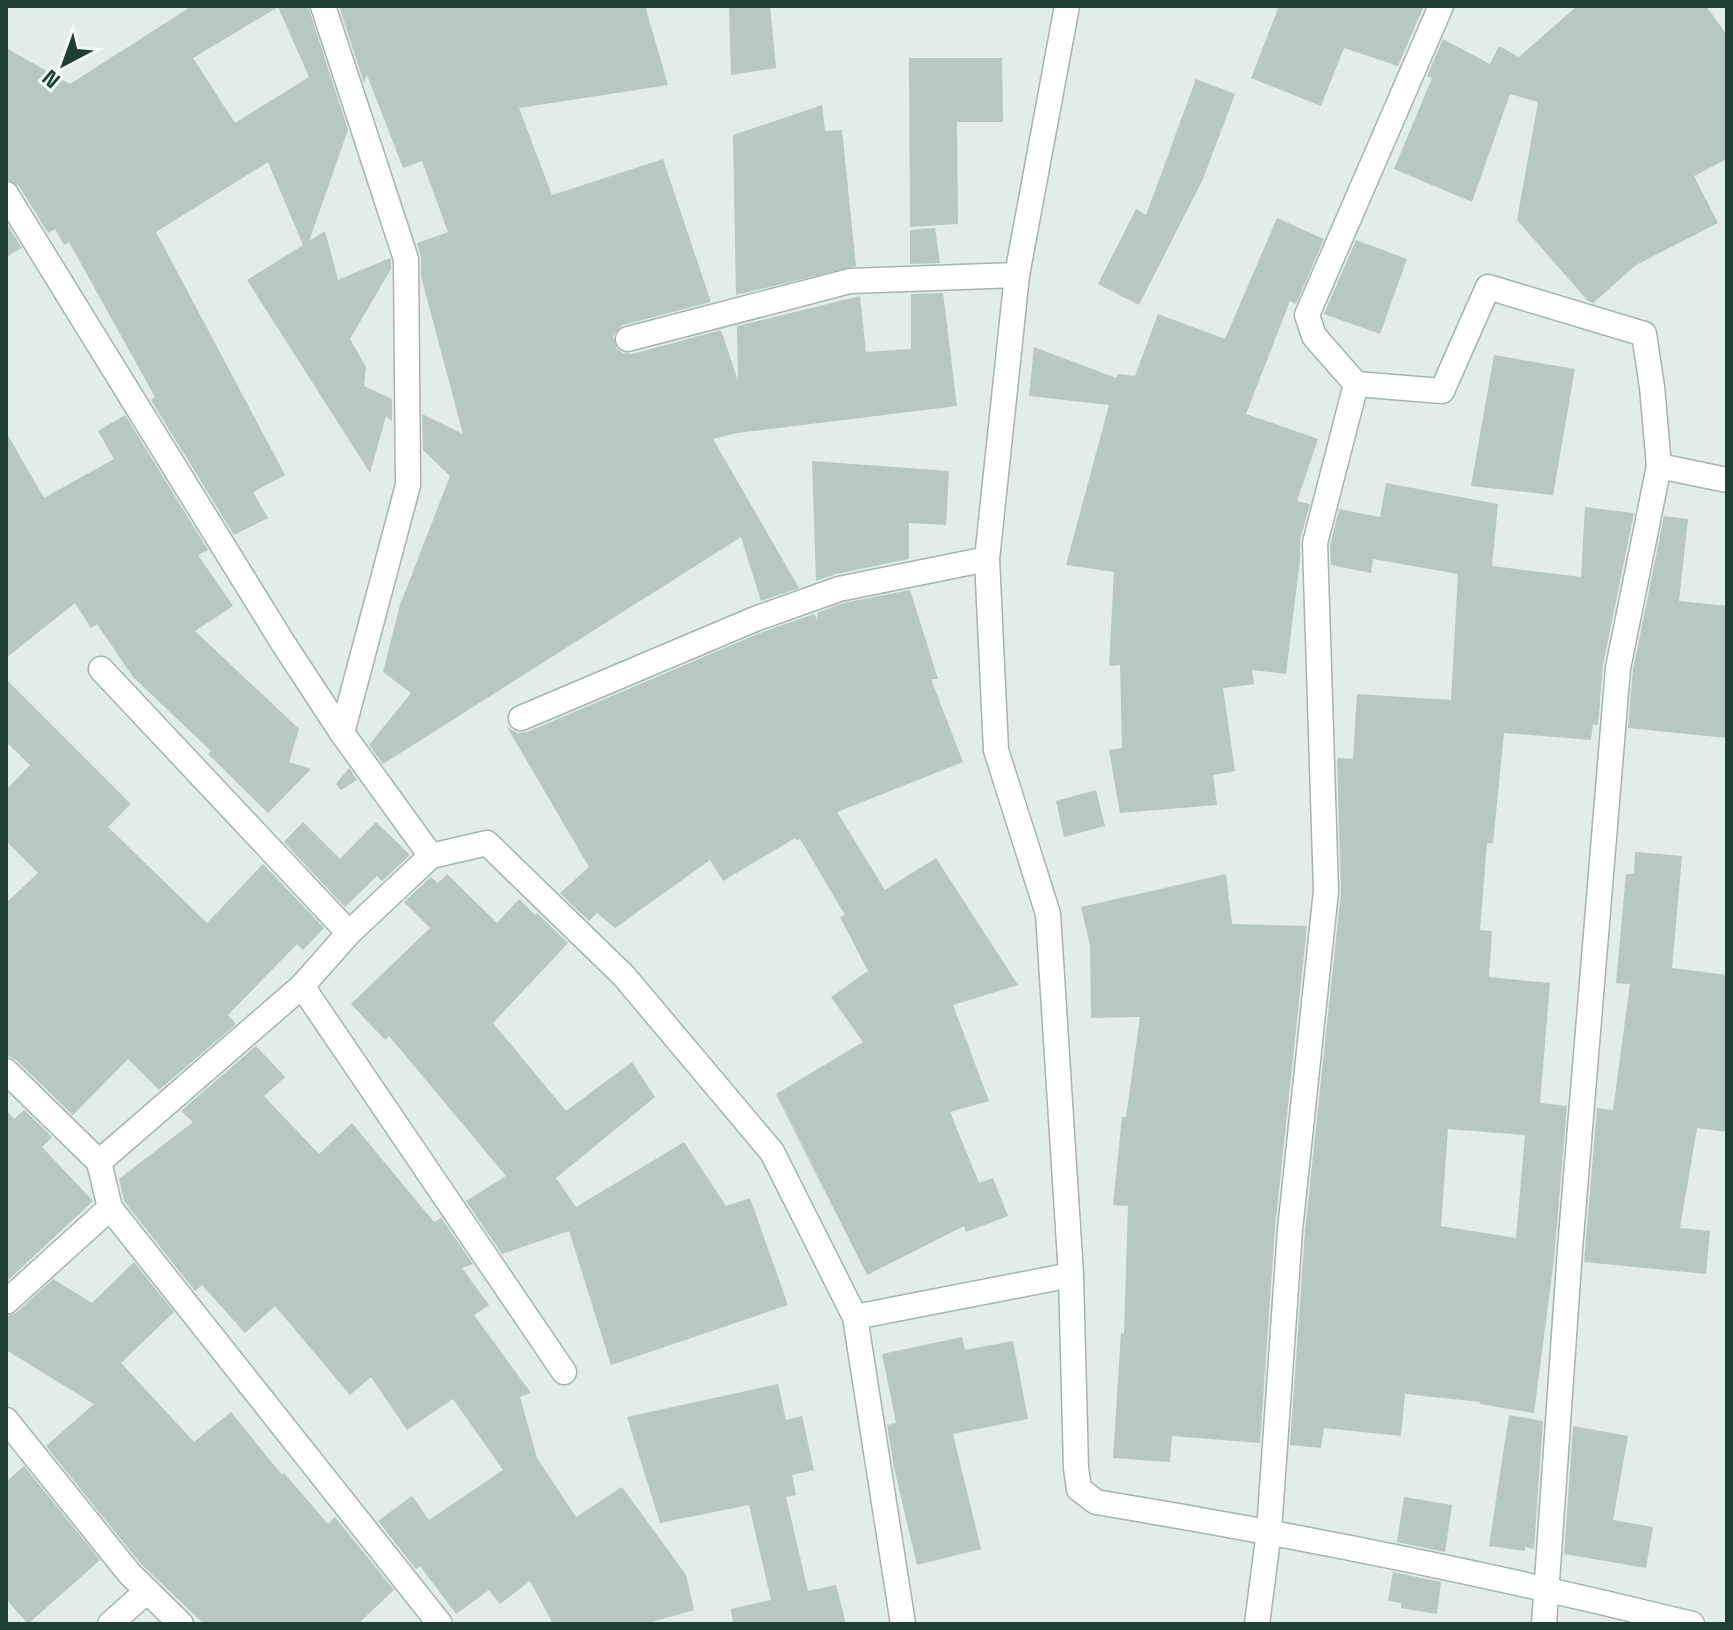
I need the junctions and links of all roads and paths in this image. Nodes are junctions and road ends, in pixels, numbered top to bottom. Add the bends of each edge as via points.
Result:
1 (323, 6) edge
2 (1067, 6) edge
3 (1441, 6) edge
4 (6, 194) edge
5 (1017, 275) junction
6 (628, 339) dead end
7 (1356, 384) junction
8 (1659, 466) junction
9 (1727, 480) edge
10 (987, 559) junction
11 (101, 669) dead end
12 (521, 718) dead end
13 (342, 733) junction
14 (431, 856) junction
15 (349, 933) junction
16 (302, 986) junction
17 (6, 1071) edge
18 (99, 1162) junction
19 (110, 1208) junction
20 (1071, 1275) junction
21 (6, 1302) edge
22 (855, 1317) junction
23 (564, 1372) dead end
24 (6, 1420) edge
25 (1269, 1531) junction
26 (1547, 1588) junction
27 (147, 1591) junction
28 (110, 1624) edge
29 (181, 1624) edge
30 (440, 1624) edge
31 (903, 1624) edge
32 (1257, 1624) edge
33 (1544, 1624) edge
34 (1692, 1624) edge

1 - 13 street via 406,259 408,485
2 - 5 street
3 - 7 street via 1307,315 1314,336
4 - 13 street
5 - 6 street via 850,281
5 - 10 street
7 - 8 street via 1442,391 1488,287 1644,334
7 - 25 street via 1315,543 1326,891 1290,1230
8 - 9 street
8 - 26 street via 1618,668
10 - 12 street via 839,589
10 - 20 street via 996,750 1048,914
11 - 15 street
13 - 14 street
14 - 15 street
14 - 22 street via 487,843 624,976 772,1152
15 - 16 street
16 - 18 street
16 - 23 street
17 - 18 street
18 - 19 street
19 - 21 street
19 - 30 street
20 - 22 street
20 - 25 street via 1079,1489 1096,1502
22 - 31 street
24 - 27 street
25 - 26 street
25 - 32 street
26 - 33 street
26 - 34 street
27 - 28 street
27 - 29 street

